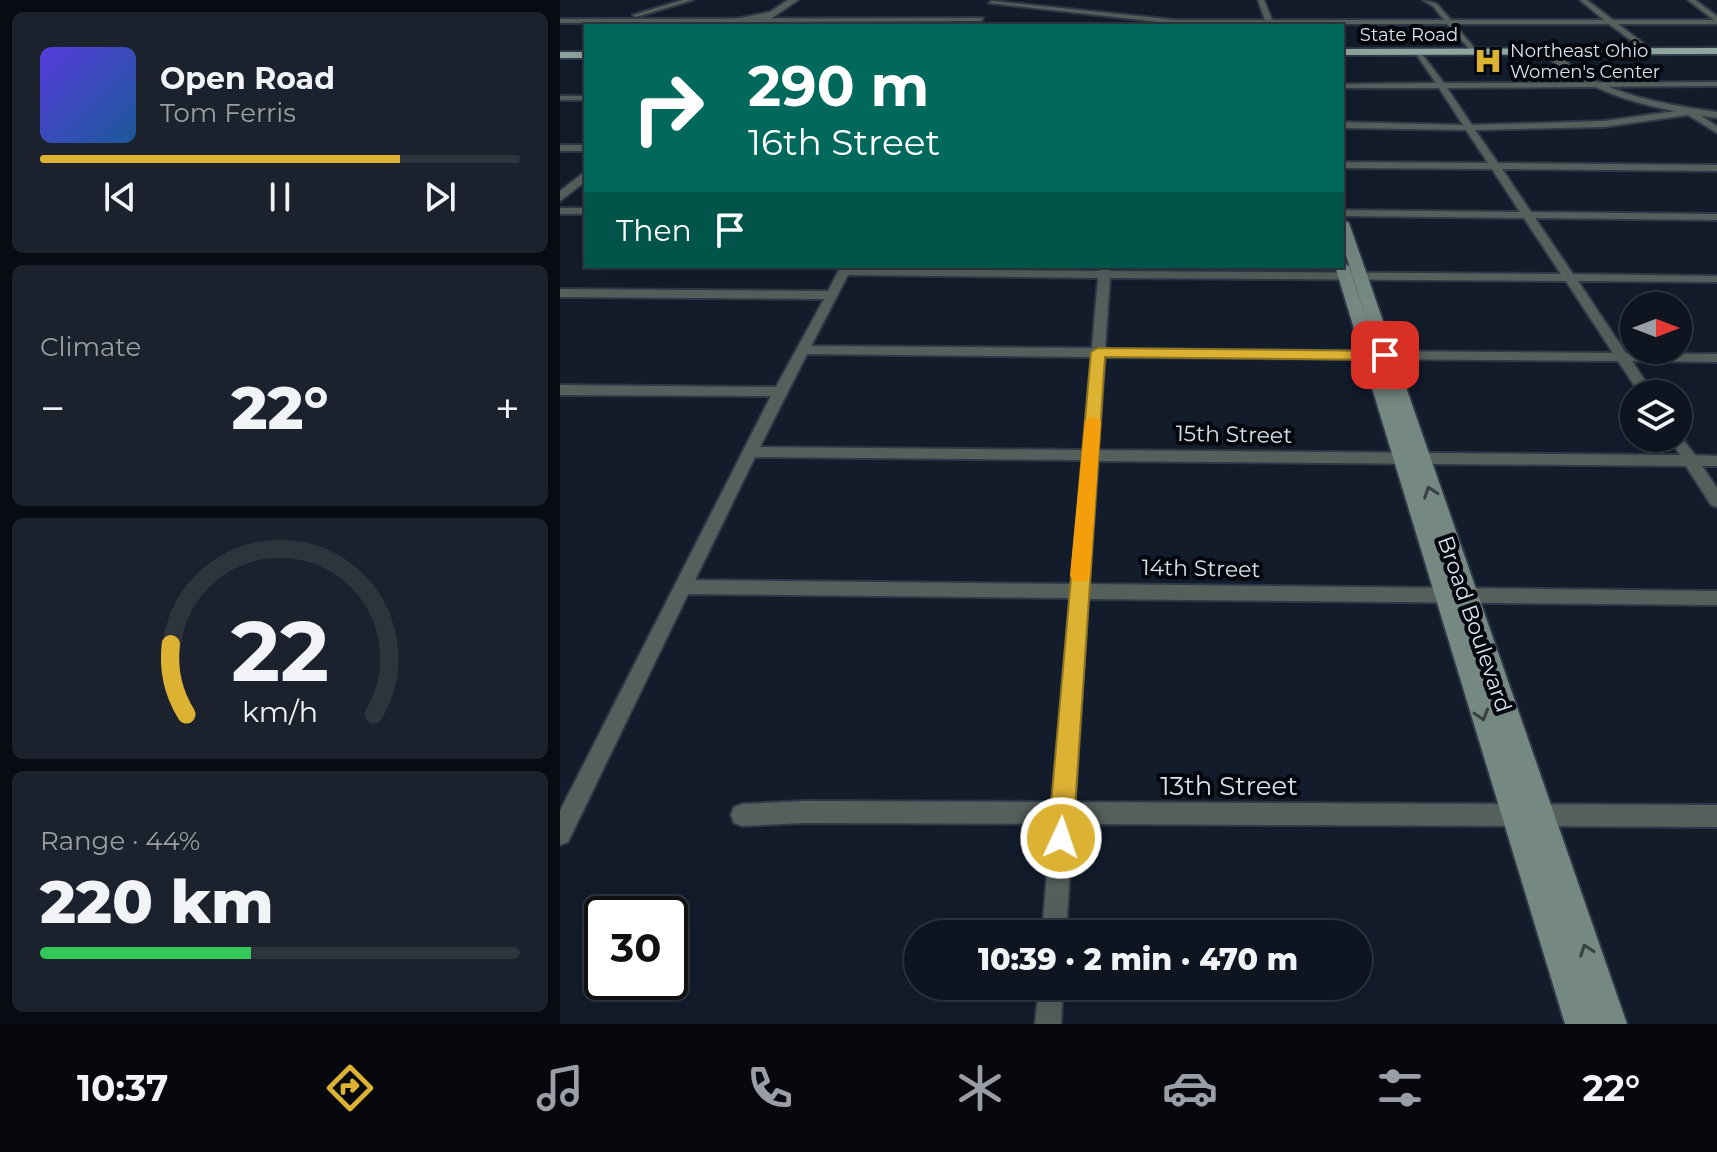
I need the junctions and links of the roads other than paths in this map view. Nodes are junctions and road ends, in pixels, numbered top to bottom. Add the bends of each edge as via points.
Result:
1 (690, 0) edge
2 (794, 0) edge
3 (1261, 0) edge
4 (1426, 0) edge
5 (1583, 0) edge
6 (1691, 0) edge
7 (993, 2) edge
8 (771, 14) junction
9 (639, 17) junction
10 (734, 20) junction
11 (1717, 20) edge
12 (560, 21) edge
13 (1448, 21) junction
14 (1610, 21) junction
15 (979, 22) edge
16 (1123, 22) edge
17 (757, 23) edge
18 (1270, 24) edge
19 (1418, 51) junction
20 (1473, 51) junction
21 (1545, 51) junction
22 (1648, 51) junction
23 (1717, 51) edge
24 (1344, 52) edge
25 (560, 55) edge
26 (584, 55) edge
27 (1590, 82) junction
28 (1717, 84) edge
29 (1344, 86) edge
30 (1442, 86) junction
31 (560, 98) edge
32 (584, 98) edge
33 (1690, 112) junction
34 (1717, 115) edge
35 (1344, 125) edge
36 (1469, 126) junction
37 (1717, 130) edge
38 (560, 148) edge
39 (584, 148) edge
40 (1344, 165) edge
41 (1495, 166) junction
42 (1717, 168) edge
43 (584, 177) edge
44 (560, 197) edge
45 (560, 211) edge
46 (584, 211) edge
47 (1344, 213) edge
48 (1527, 215) junction
49 (1717, 217) edge
50 (1344, 237) edge
51 (846, 269) edge
52 (1105, 270) edge
53 (1349, 273) edge
54 (1569, 278) junction
55 (1717, 279) edge
56 (560, 293) edge
57 (832, 295) junction
58 (802, 350) junction
59 (1098, 352) junction
60 (1620, 354) edge
61 (1377, 355) junction
62 (1620, 358) edge
63 (1692, 358) edge
64 (1717, 358) edge
65 (560, 390) edge
66 (780, 392) junction
67 (750, 452) junction
68 (1686, 452) edge
69 (1090, 454) junction
70 (1410, 458) junction
71 (1692, 461) junction
72 (1717, 461) edge
73 (1717, 501) edge
74 (684, 587) junction
75 (1078, 590) junction
76 (1454, 596) junction
77 (1717, 598) edge
78 (1062, 814) junction
79 (742, 815) dead end
80 (1513, 815) junction
81 (1539, 816) junction
82 (1717, 816) edge
83 (560, 834) edge
84 (1055, 920) edge
85 (1050, 1000) edge
86 (1048, 1024) edge
87 (1581, 1024) edge
88 (1611, 1024) edge

1 - 9 street
2 - 8 street
3 - 18 street
4 - 13 street
5 - 14 street
6 - 11 street
7 - 15 street
7 - 16 street
8 - 10 street
8 - 17 street
9 - 10 street
9 - 12 street
10 - 17 street
11 - 14 street
13 - 14 street
13 - 18 street
13 - 20 street
14 - 22 street
15 - 17 street
16 - 18 street
19 - 20 main road, State Road
19 - 24 main road, State Road
19 - 30 street
20 - 21 main road, State Road
21 - 22 main road, State Road
21 - 27 street
22 - 23 main road, State Road
25 - 26 main road
27 - 28 street
27 - 30 street
27 - 33 street
29 - 30 street
30 - 36 street
31 - 32 street
33 - 34 street
33 - 36 street via 1602,125
33 - 37 street
35 - 36 street
36 - 41 street
38 - 39 street
40 - 41 street
41 - 42 street
41 - 48 street
43 - 44 street
45 - 46 street
47 - 48 street
48 - 49 street
48 - 54 street
50 - 53 main road, Broad Boulevard
51 - 52 street
51 - 57 street
52 - 53 street
52 - 59 street
53 - 54 street
53 - 61 main road, Broad Boulevard
54 - 55 street
54 - 60 street
56 - 57 street
57 - 58 street
58 - 59 street
58 - 66 street
59 - 61 street
59 - 69 street
61 - 62 street
61 - 70 main road, Broad Boulevard
63 - 64 street
65 - 66 street
66 - 67 street
67 - 69 street, 15th Street
67 - 74 street
68 - 71 street
69 - 70 street, 15th Street
69 - 75 street
70 - 71 street, 15th Street
70 - 76 main road, Broad Boulevard
71 - 72 street, 15th Street
71 - 73 street
74 - 75 street, 14th Street
74 - 83 street
75 - 76 street, 14th Street
75 - 78 street
76 - 77 street, 14th Street
76 -> 80 main road, Broad Boulevard
76 - 81 main road, Broad Boulevard
78 - 79 street, 13th Street
78 - 80 street, 13th Street
78 - 84 street
80 - 81 street, 13th Street
80 - 87 main road, Broad Boulevard
81 - 82 street, 13th Street
88 -> 81 main road, Broad Boulevard
85 - 86 street

